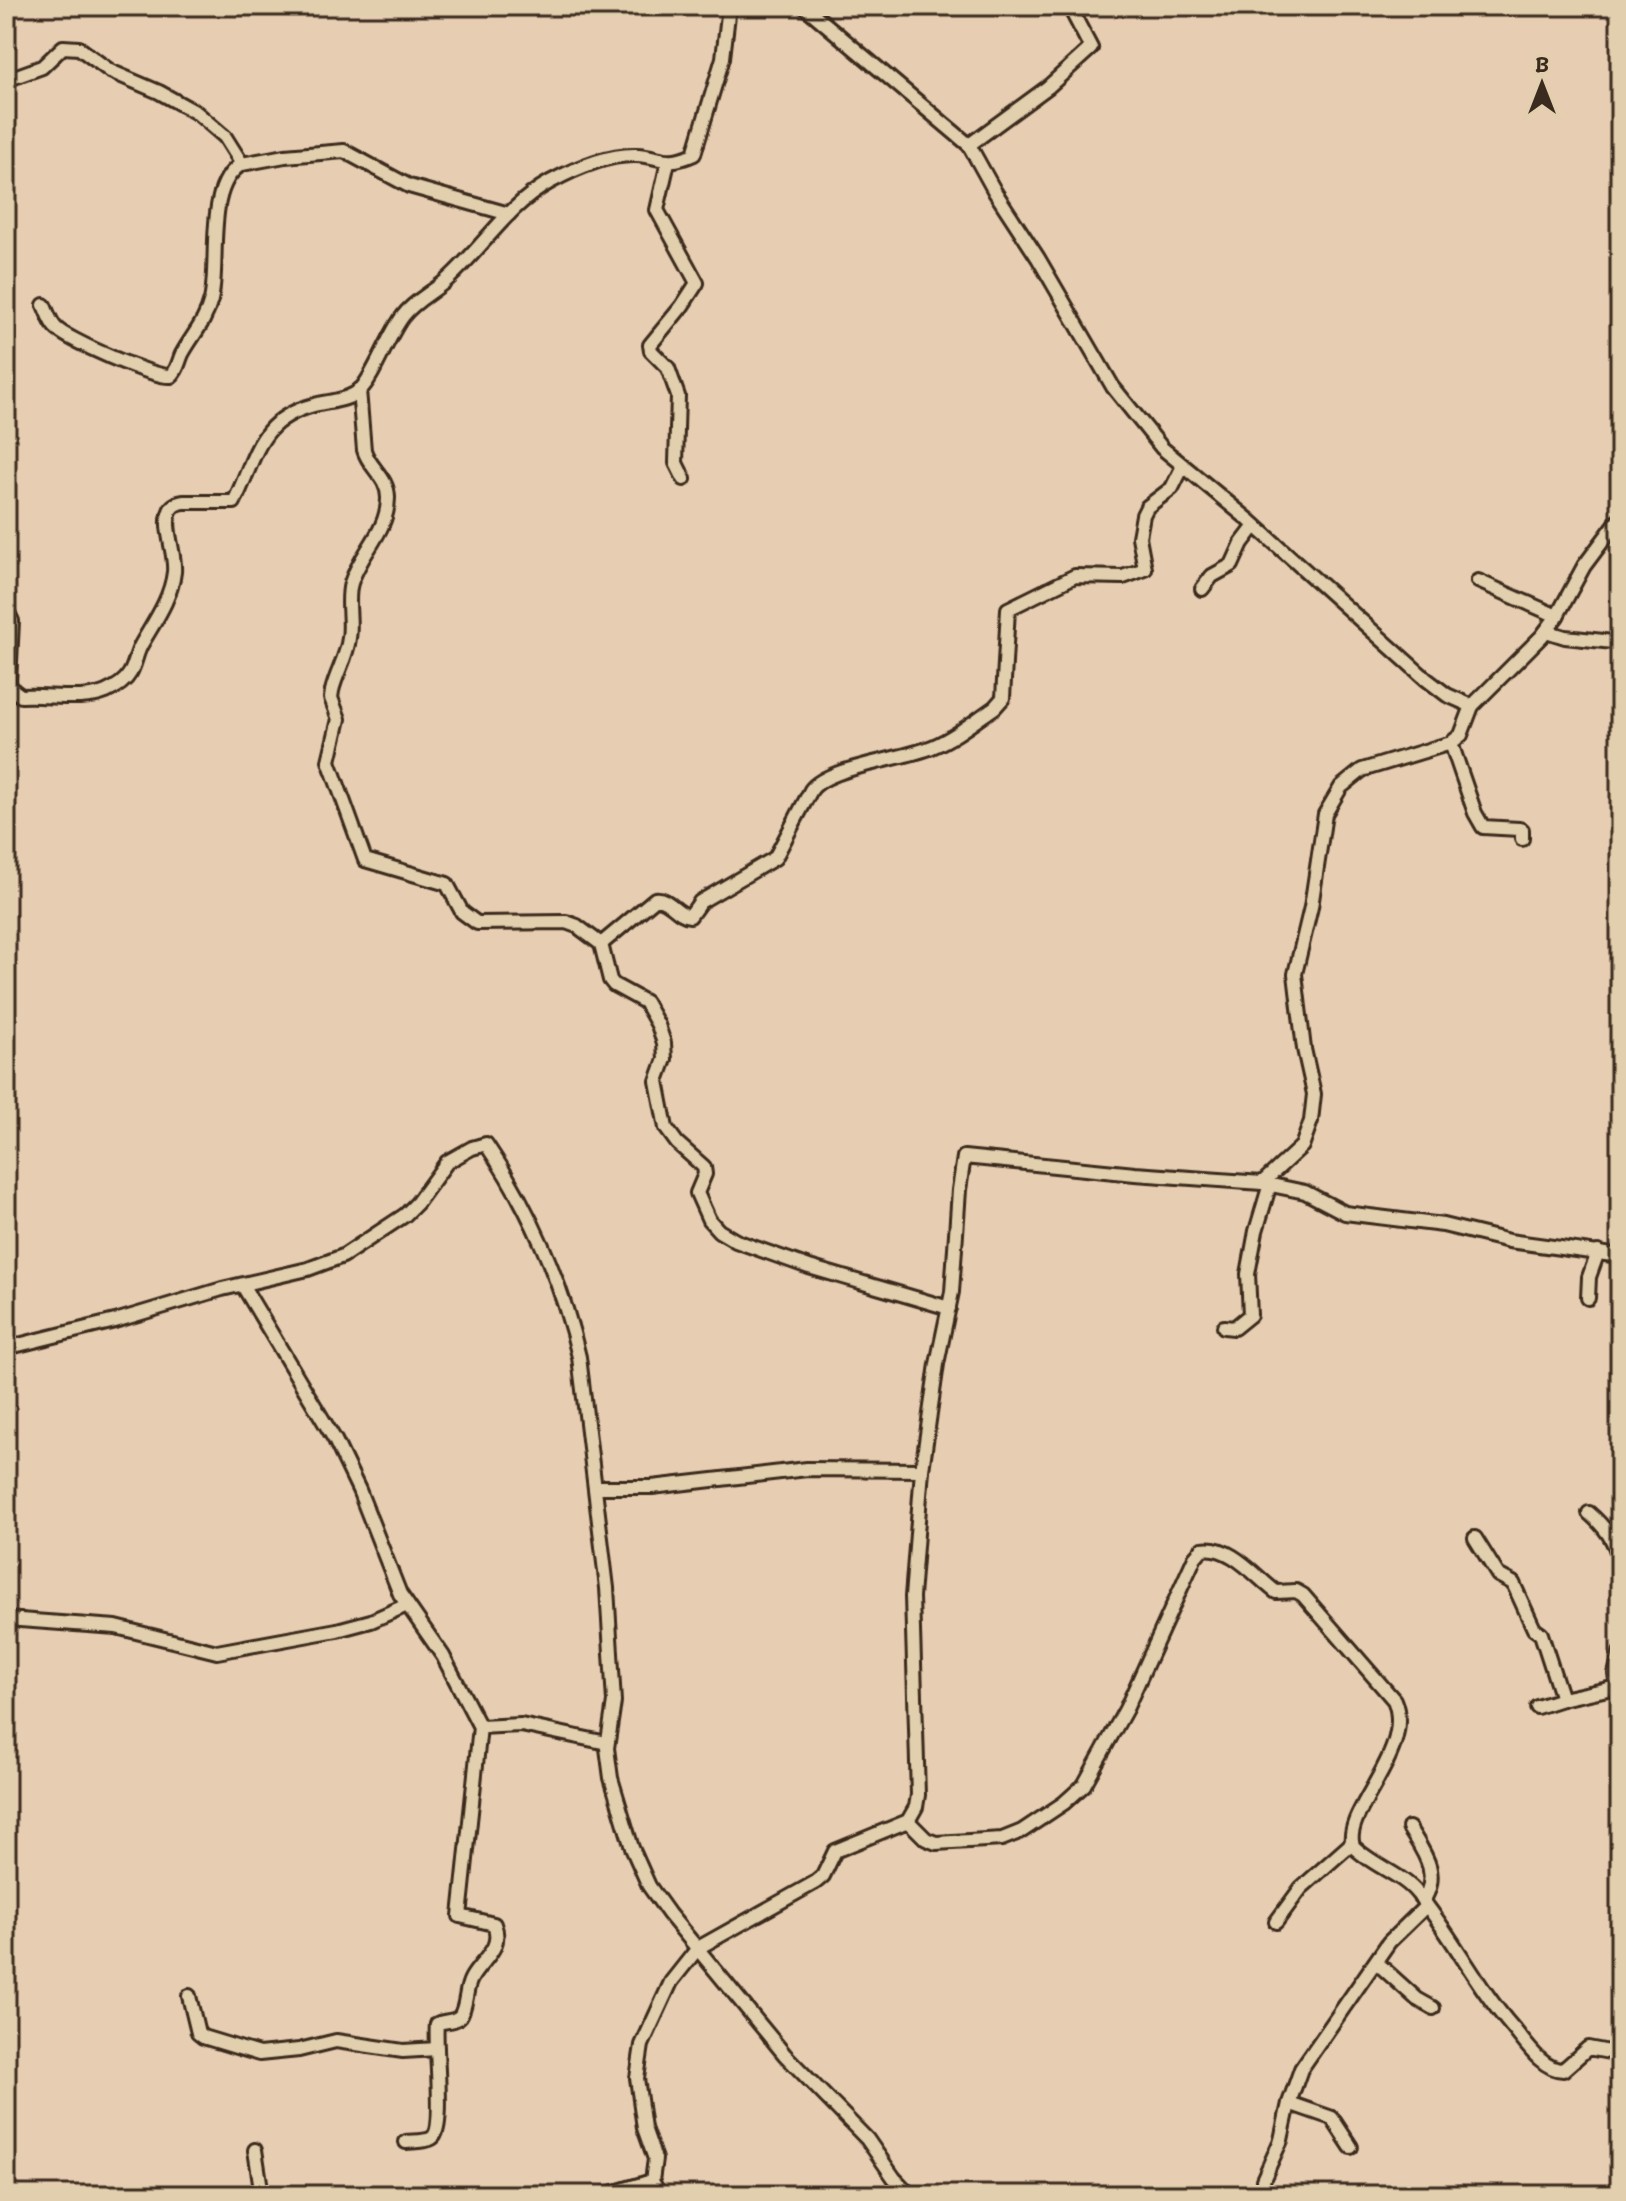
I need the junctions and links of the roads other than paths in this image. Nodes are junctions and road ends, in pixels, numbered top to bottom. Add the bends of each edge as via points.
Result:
1 (729, 6) edge
2 (804, 6) edge
3 (1069, 6) edge
4 (6, 80) edge
5 (969, 145) junction
6 (668, 162) junction
7 (242, 164) junction
8 (509, 214) junction
9 (44, 305) dead end
10 (359, 390) junction
11 (1183, 466) junction
12 (684, 479) dead end
13 (1620, 518) edge
14 (1255, 526) junction
15 (1478, 581) dead end
16 (1202, 589) dead end
17 (6, 609) edge
18 (1557, 616) junction
19 (1546, 631) junction
20 (1620, 632) edge
21 (1472, 706) junction
22 (1451, 743) junction
23 (1522, 839) dead end
24 (601, 944) junction
25 (1266, 1183) junction
26 (1598, 1252) junction
27 (1620, 1256) edge
28 (243, 1286) junction
29 (1588, 1298) dead end
30 (949, 1308) junction
31 (1224, 1327) dead end
32 (6, 1348) edge
33 (922, 1470) junction
34 (596, 1487) junction
35 (1589, 1513) dead end
36 (1475, 1538) dead end
37 (1620, 1560) edge
38 (407, 1605) junction
39 (6, 1619) edge
40 (1620, 1653) edge
41 (1617, 1687) junction
42 (1562, 1699) junction
43 (1620, 1701) edge
44 (1537, 1707) dead end
45 (480, 1727) junction
46 (607, 1743) junction
47 (908, 1821) junction
48 (1409, 1828) dead end
49 (1352, 1843) junction
50 (1425, 1904) junction
51 (1276, 1922) dead end
52 (698, 1948) junction
53 (1376, 1962) junction
54 (189, 1996) dead end
55 (1433, 2008) dead end
56 (437, 2049) junction
57 (1620, 2054) edge
58 (1289, 2103) junction
59 (406, 2142) dead end
60 (1351, 2147) dead end
61 (255, 2150) dead end
62 (652, 2181) junction
63 (262, 2195) edge
64 (605, 2195) edge
65 (660, 2195) edge
66 (910, 2195) edge
67 (1265, 2195) edge

1 - 6 street via 723,58 694,154
2 - 5 street
3 - 5 street via 1091,48
4 - 7 street via 42,67 63,47 79,48 110,71 197,113 225,137
5 - 11 street via 1122,401
6 - 8 street via 636,155 603,160 548,183
6 - 12 street via 657,210 697,283 650,345 668,368 678,396 676,463
7 - 8 street via 344,151 409,186
7 - 9 street via 230,172 220,205 214,284 204,323 171,376 154,374 59,331
8 - 10 street via 454,274 402,317
10 - 17 street via 274,423 234,502 184,502 171,508 174,569 168,595 130,675 114,688 84,697 21,696 9,683 12,621
10 - 24 street via 366,459 385,483 388,504 350,584 349,639 332,691 339,719 329,761 363,856 370,863 447,884 462,912 477,923 566,922
11 - 14 street
11 - 24 street via 1172,488 1143,515 1139,537 1145,569 1123,577 1075,576 1008,609 1003,698 995,707 930,749 876,761 818,783 772,860 700,902 690,916 655,899
13 - 18 street via 1584,566
14 - 16 street via 1232,565
14 - 21 street via 1426,679
15 - 18 street
18 - 19 street
19 - 20 street via 1613,642
19 - 21 street
21 - 22 street via 1461,735
22 - 23 street via 1479,821 1488,829 1522,830
22 - 25 street via 1362,770 1341,787 1325,814 1295,974 1314,1094 1311,1121 1302,1146
24 - 30 street via 610,980 645,1002 658,1025 665,1059 657,1081 664,1123 704,1167 697,1193 719,1231 797,1263
25 - 26 street via 1314,1195 1345,1213
25 - 30 street via 964,1157
25 - 31 street via 1248,1274 1250,1315 1234,1328
26 - 27 street
26 - 29 street
28 - 32 street
28 - 34 street via 343,1256 405,1215 447,1162 486,1144 522,1206 574,1334
28 - 38 street via 335,1440
30 - 33 street
33 - 34 street via 807,1469 652,1487
33 - 47 street via 912,1597 918,1795
34 - 46 street via 614,1682
35 - 37 street via 1612,1537
36 - 42 street via 1498,1575 1513,1583 1541,1634
38 - 39 street via 337,1630 217,1652 116,1627
38 - 45 street via 443,1656
40 - 41 street
41 - 42 street
41 - 43 street
42 - 44 street
45 - 46 street via 521,1725
45 - 56 street via 460,1916 494,1924 496,1943 470,1981 461,2014 437,2024
46 - 52 street via 611,1778 639,1866 657,1898
47 - 49 street via 936,1843 1002,1839 1047,1815 1084,1785 1126,1709 1195,1557 1210,1548 1276,1592 1299,1592 1394,1700 1397,1735
47 - 52 street via 835,1851 816,1882
48 - 50 street via 1431,1867
49 - 50 street via 1415,1889
49 - 51 street via 1301,1888
50 - 53 street via 1396,1932
50 - 57 street via 1495,2008 1553,2069 1563,2070 1588,2048
52 - 62 street via 671,1982 638,2060 642,2119 655,2159
52 - 66 street
53 - 55 street
53 - 58 street via 1301,2069
54 - 56 street via 198,2033 259,2054 336,2041 403,2051
56 - 59 street via 435,2136
58 - 60 street via 1332,2118
58 - 67 street via 1281,2140 1263,2180
61 - 63 street
62 - 64 street
62 - 65 street

